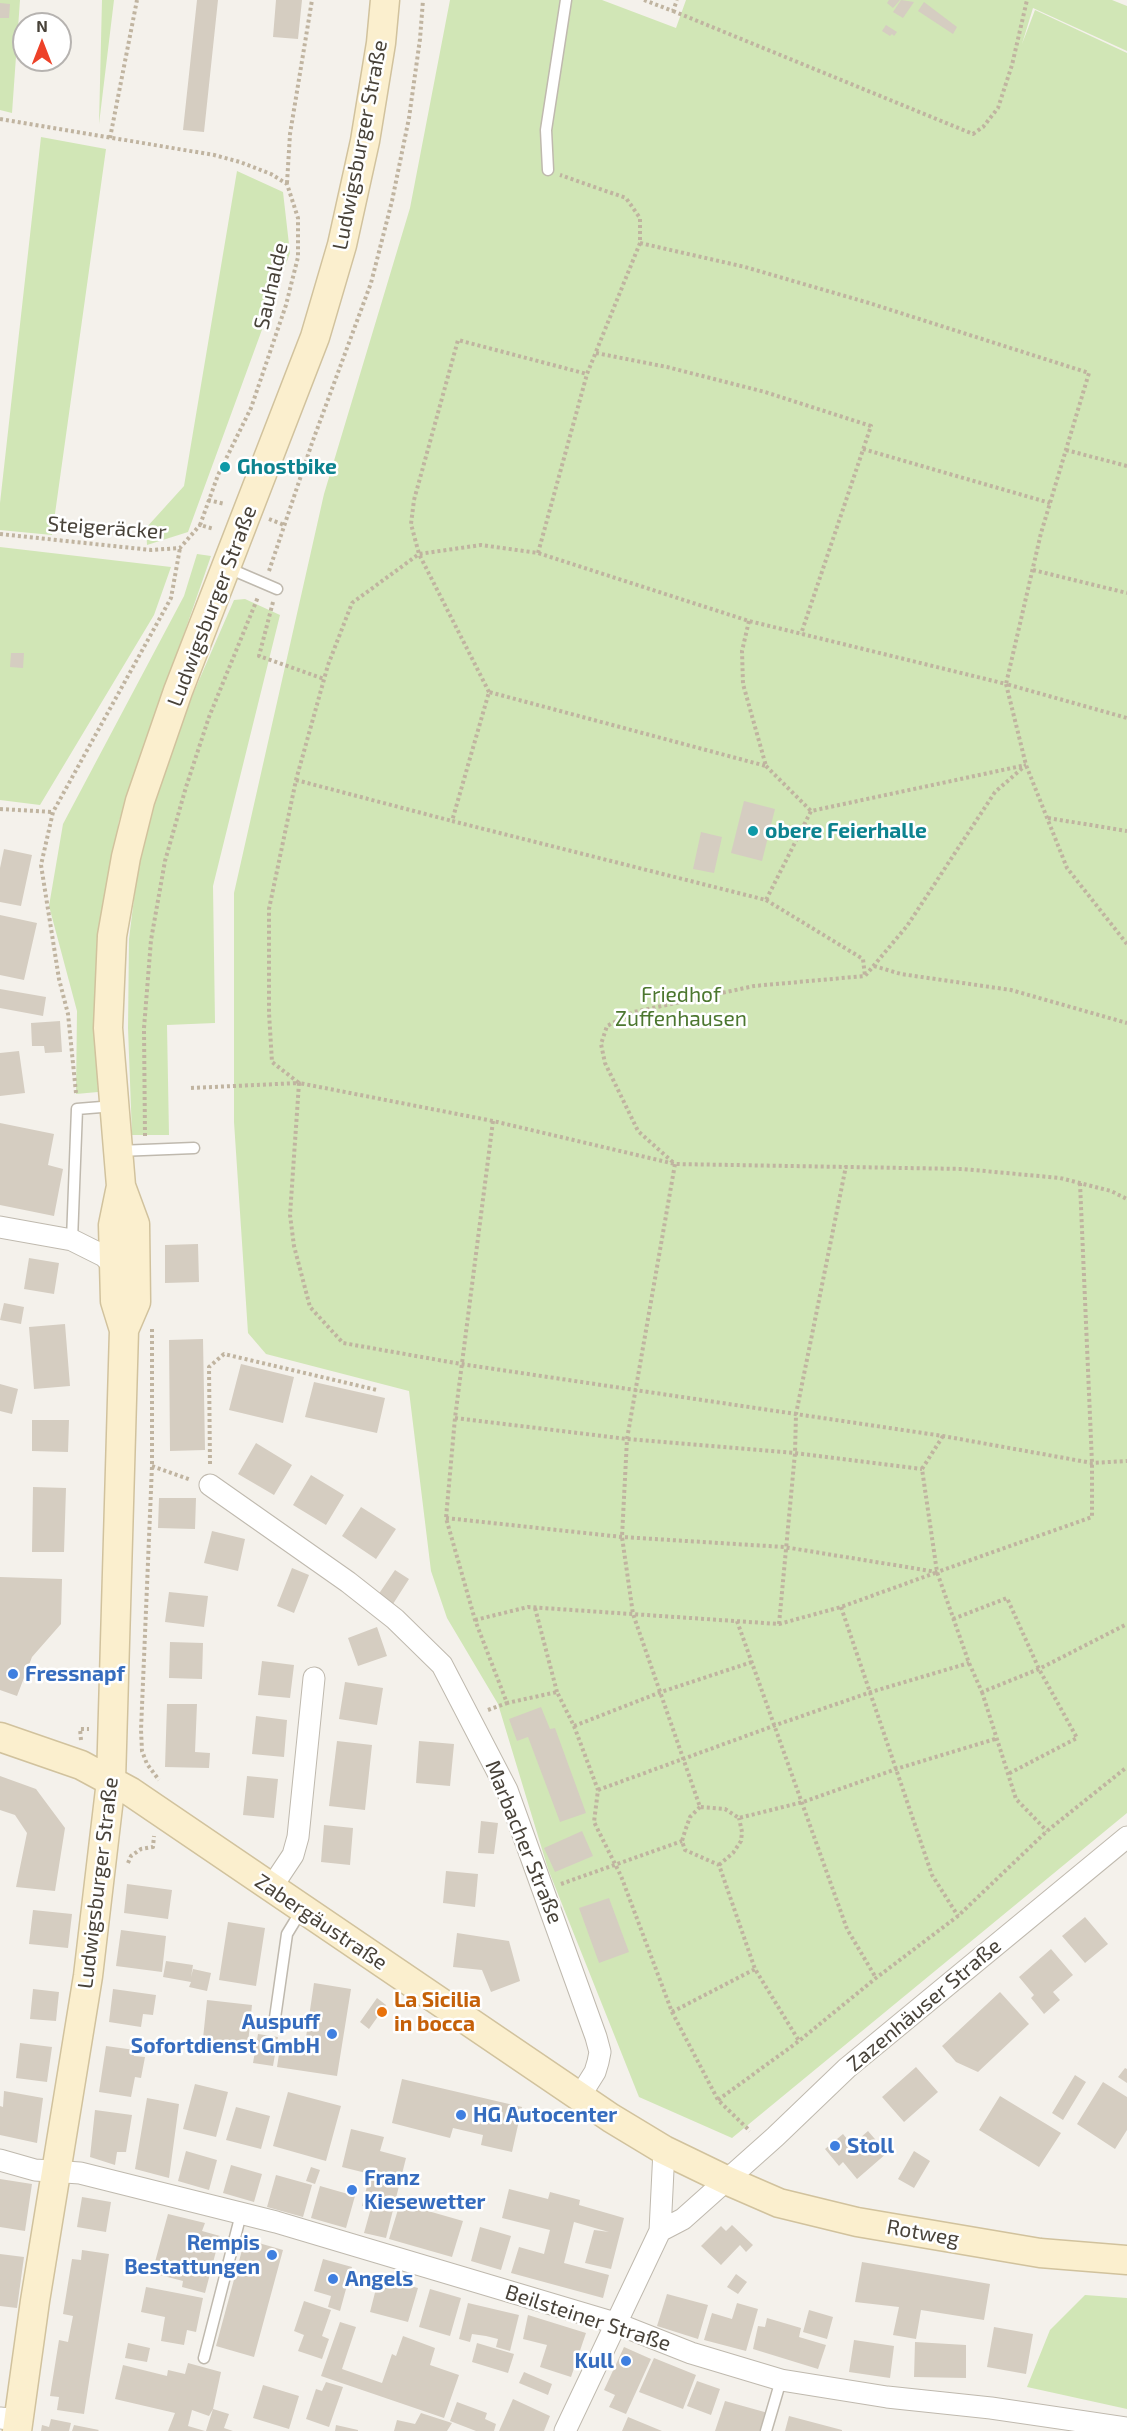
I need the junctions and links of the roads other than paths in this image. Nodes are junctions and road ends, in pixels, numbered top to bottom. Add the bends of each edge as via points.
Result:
1 (385, 0) edge
2 (566, 0) edge
3 (548, 170) road end
4 (227, 568) junction
5 (277, 589) road end
6 (114, 1106) junction
7 (194, 1148) dead end
8 (132, 1150) junction
9 (121, 1186) junction
10 (0, 1227) edge
11 (72, 1240) junction
12 (103, 1258) junction
13 (124, 1330) junction
14 (210, 1485) road end
15 (314, 1678) dead end
16 (0, 1737) edge
17 (111, 1781) junction
18 (1127, 1837) edge
19 (272, 1888) junction
20 (302, 1909) junction
21 (274, 2025) dead end
22 (580, 2096) junction
23 (664, 2150) junction
24 (0, 2160) edge
25 (56, 2171) junction
26 (726, 2180) junction
27 (241, 2214) junction
28 (660, 2231) junction
29 (1127, 2260) edge
30 (615, 2323) junction
31 (204, 2358) dead end
32 (781, 2380) junction
33 (12, 2423) edge
34 (1127, 2428) edge
35 (565, 2431) edge
36 (766, 2431) edge

1 - 4 main road, Ludwigsburger Straße via 365,141 342,245 315,337
2 - 3 lane via 546,130
4 - 5 lane
4 - 6 main road, Ludwigsburger Straße via 178,691 140,801 126,857 112,936 108,1028
6 - 8 main road, Ludwigsburger Straße
6 - 11 lane via 78,1109
7 - 8 lane
8 - 9 main road, Ludwigsburger Straße
9 - 12 main road, Ludwigsburger Straße
9 - 13 main road, Ludwigsburger Straße via 135,1224 136,1302
10 - 11 street
11 - 12 street
12 - 13 main road, Ludwigsburger Straße
13 - 17 main road, Ludwigsburger Straße
14 - 22 street, Marbacher Straße via 348,1582 395,1619 442,1665 507,1790 596,2037 600,2052 595,2072
15 - 19 street via 298,1837 293,1855
16 - 17 main road, Zabergäustraße via 81,1765
17 - 19 main road, Zabergäustraße
17 - 25 main road, Ludwigsburger Straße via 88,1976
18 - 26 street, Zazenhäuser Straße via 847,2068
19 - 20 main road, Zabergäustraße
20 - 21 lane via 287,1934
20 - 22 main road, Zabergäustraße
22 - 23 main road, Zabergäustraße
23 - 26 main road, Zabergäustraße
23 - 28 street
24 - 25 street, Beilsteiner Straße via 35,2170
25 - 27 street, Beilsteiner Straße via 80,2173
25 - 33 main road, Ludwigsburger Straße
26 - 28 street via 682,2219
26 - 29 main road, Rotweg via 779,2203 857,2222 1040,2253
27 - 30 street, Beilsteiner Straße
27 - 31 lane
28 - 30 street
30 - 32 street, Beilsteiner Straße via 691,2353
30 - 35 street
32 - 34 street, Beilsteiner Straße
32 - 36 lane

